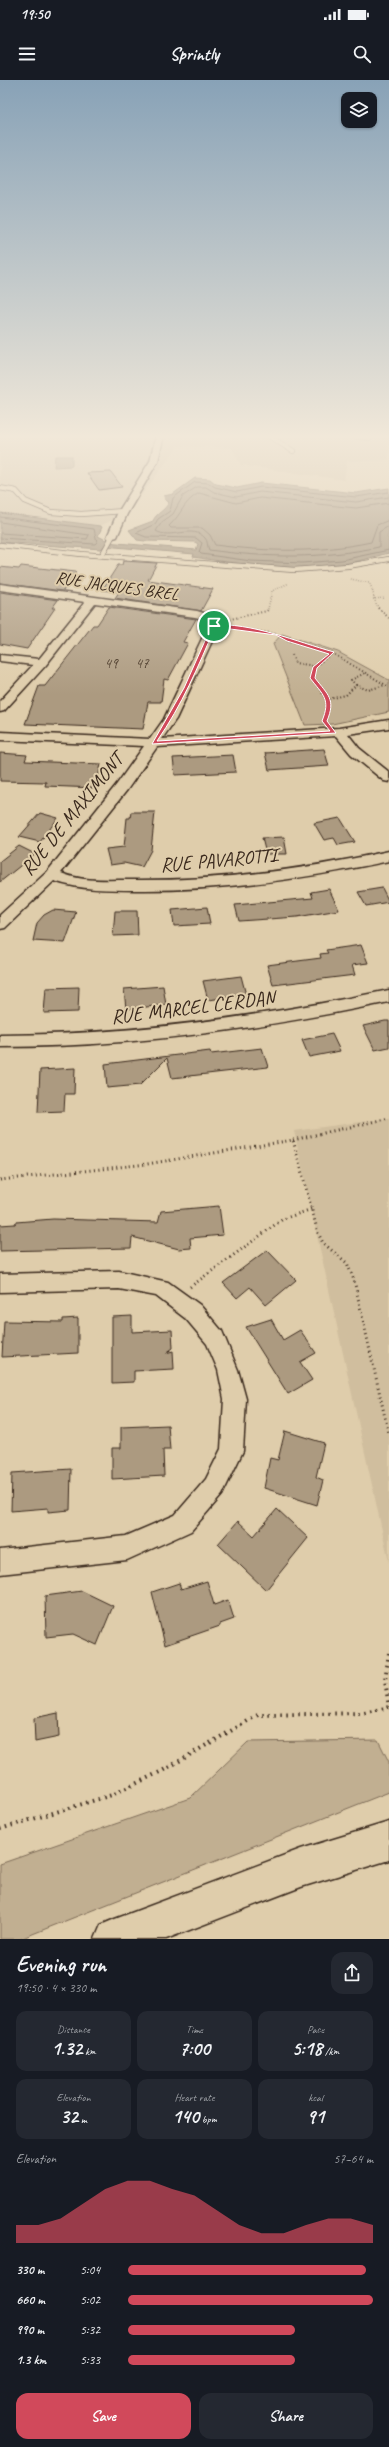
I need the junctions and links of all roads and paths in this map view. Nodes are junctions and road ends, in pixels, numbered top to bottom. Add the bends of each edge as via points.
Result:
1 (119, 522) edge
2 (112, 537) joint
3 (0, 545) edge
4 (103, 553) junction
5 (389, 559) edge
6 (350, 579) dead end
7 (291, 582) dead end
8 (0, 587) edge
9 (385, 598) dead end
10 (92, 600) junction
11 (373, 600) junction
12 (388, 617) edge
13 (214, 626) junction
14 (332, 653) junction
15 (292, 655) dead end
16 (0, 658) edge
17 (42, 663) junction
18 (316, 666) junction
19 (365, 672) junction
20 (356, 685) junction
21 (386, 685) junction
22 (389, 687) edge
23 (328, 699) junction
24 (0, 708) edge
25 (389, 724) edge
26 (336, 732) junction
27 (0, 736) edge
28 (154, 743) junction
29 (389, 778) edge
30 (389, 856) edge
31 (52, 874) junction
32 (0, 924) edge
33 (389, 996) edge
34 (0, 1041) edge
35 (389, 1118) edge
36 (293, 1140) junction
37 (0, 1180) edge
38 (312, 1209) junction
39 (0, 1283) edge
40 (174, 1298) junction
41 (389, 1435) edge
42 (0, 1562) edge
43 (389, 1653) edge
44 (389, 1707) edge
45 (0, 1829) edge
46 (389, 1841) edge
47 (115, 1939) edge

1 - 2 street
2 - 4 lane
3 - 4 lane
4 - 5 lane via 294,570 341,567
6 - 11 path via 369,583 372,587
7 - 13 path via 270,592 267,611 229,619
8 - 10 street, RUE JACQUES BREL
9 - 11 path
10 - 13 street, RUE JACQUES BREL via 197,614 206,617
10 - 17 street
11 - 12 path
13 - 14 path via 277,634 288,640
13 - 28 street via 183,694
14 - 18 path
14 - 19 path
15 - 18 path via 295,663
16 - 17 street
17 - 24 street
18 - 23 path via 313,678
19 - 20 path via 351,680
19 - 21 path
20 - 21 path via 368,690
20 - 23 path via 346,695
21 - 22 path
23 - 26 path via 330,709 324,721
25 - 26 street
26 - 28 street
26 - 29 street via 354,751
27 - 28 street
28 - 31 street, RUE DE MAXIMONT
30 - 31 street, RUE PAVAROTTI via 322,870 251,880 153,886 77,883
31 - 32 street, RUE DE MAXIMONT
33 - 34 street, RUE MARCEL CERDAN via 320,1011 146,1037 51,1042
35 - 36 path
36 - 37 path via 215,1156 93,1172
36 - 38 path
38 - 40 path via 283,1219 258,1235
38 - 41 path via 323,1243 347,1263 354,1280
39 - 40 street via 119,1280 161,1288
40 - 42 street via 193,1312 216,1338 235,1399 232,1451 214,1488 183,1522 127,1548
43 - 44 path via 384,1669 384,1684
44 - 45 path via 364,1713 258,1715 162,1772 112,1795
46 - 47 main road via 301,1868

